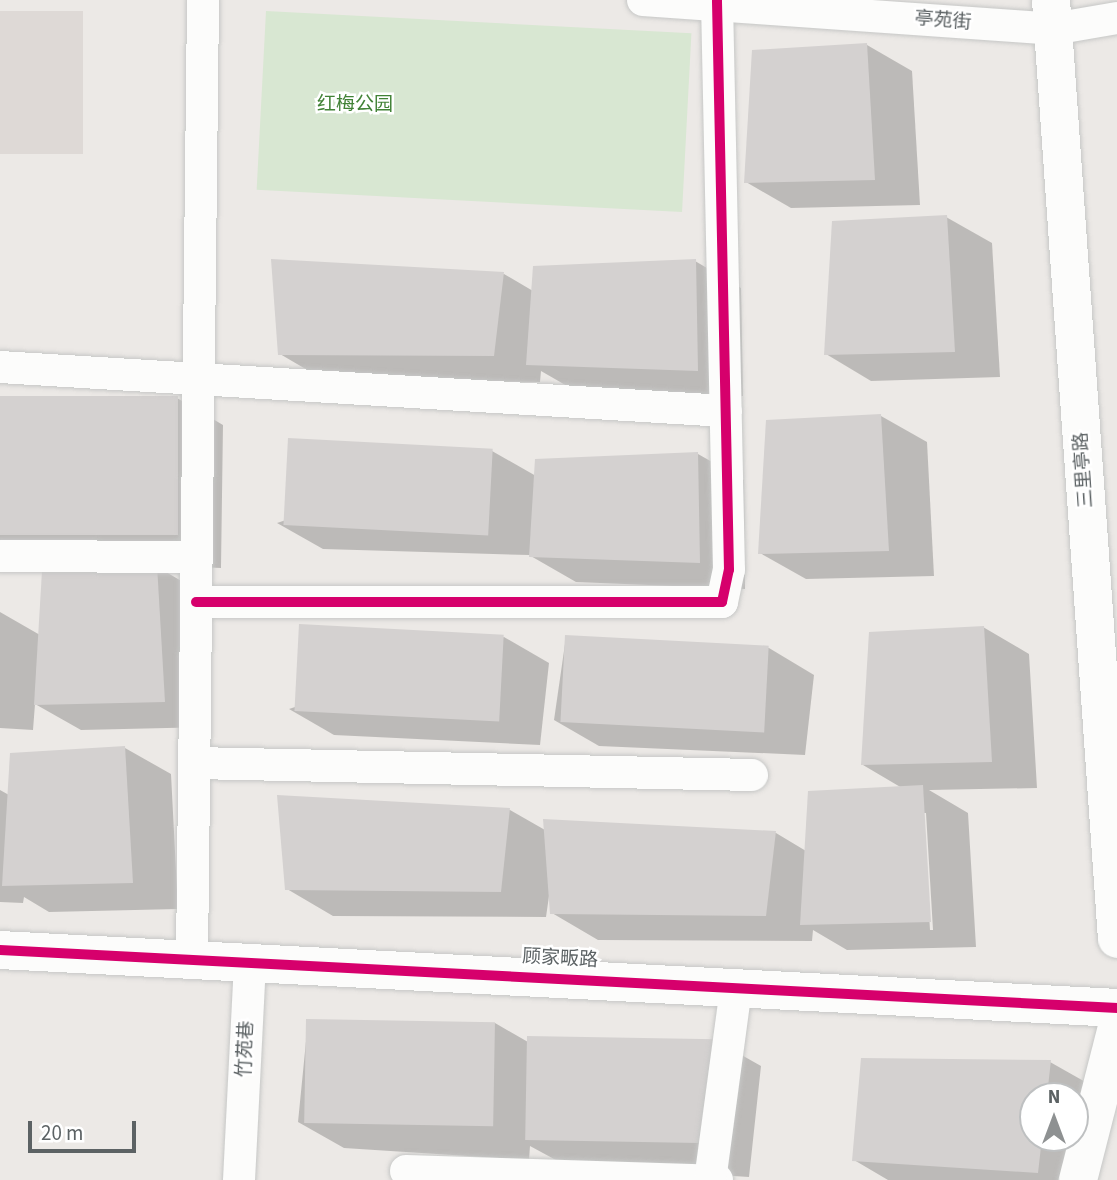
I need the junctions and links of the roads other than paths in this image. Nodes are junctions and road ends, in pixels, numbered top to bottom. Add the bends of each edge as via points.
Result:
1 (203, 0) edge
2 (643, 0) edge
3 (718, 3) edge
4 (1052, 14) edge
5 (1117, 18) edge
6 (0, 367) edge
7 (198, 376) junction
8 (726, 411) junction
9 (0, 556) edge
10 (196, 557) junction
11 (196, 602) junction
12 (194, 763) junction
13 (752, 775) dead end
14 (1117, 939) edge
15 (0, 950) edge
16 (192, 957) junction
17 (250, 960) junction
18 (736, 987) junction
19 (1117, 1008) edge
20 (1117, 1027) edge
21 (406, 1171) dead end
22 (239, 1180) edge
23 (699, 1180) edge
24 (718, 1180) edge
25 (1078, 1180) edge

1 - 7 street
2 - 3 street, 亭苑街
3 - 4 street, 亭苑街
3 - 8 street
4 - 5 street, 亭苑街
4 - 14 street, 三里亭路
6 - 7 street
7 - 8 street
7 - 10 street
8 - 11 street via 729,570 722,602
9 - 10 street
10 - 11 street
11 - 12 street
12 - 13 street
12 - 16 street
15 - 16 street, 顾家畈路
16 - 17 street, 顾家畈路
17 - 18 street, 顾家畈路
17 - 22 street, 竹苑巷
18 - 19 street, 顾家畈路
18 - 24 street via 711,1173
20 - 25 street
21 - 23 street

